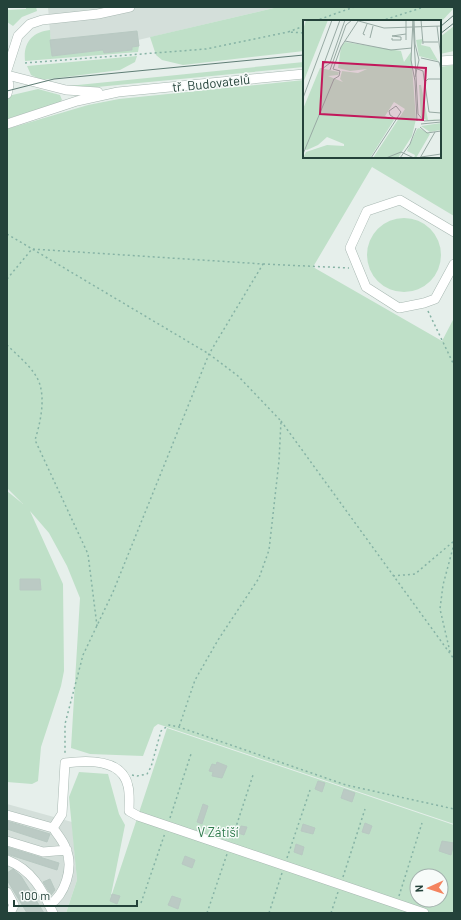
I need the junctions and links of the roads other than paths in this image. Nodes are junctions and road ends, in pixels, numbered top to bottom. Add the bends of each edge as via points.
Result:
1 (130, 7) edge
2 (88, 11) edge
3 (454, 60) edge
4 (441, 61) edge
5 (7, 70) edge
6 (303, 74) edge
7 (7, 75) edge
8 (7, 78) edge
9 (118, 92) junction
10 (7, 94) edge
11 (7, 124) edge
12 (454, 232) edge
13 (454, 264) edge
14 (7, 815) edge
15 (53, 828) junction
16 (7, 841) edge
17 (67, 850) junction
18 (7, 860) edge
19 (7, 892) edge
20 (51, 909) edge
21 (10, 913) edge
22 (424, 913) edge

1 - 2 street
2 - 5 street via 42,20 26,26 16,40
3 - 4 street
6 - 9 street, tř. Budovatelů
7 - 9 street, tř. Budovatelů via 66,90
8 - 10 street
9 - 11 street, tř. Budovatelů via 88,98
12 - 13 street via 400,200 367,211 350,248 366,287 400,308 435,299
14 - 15 street
15 - 17 street
15 - 22 street via 62,814 65,763 80,761 112,765 122,772 128,785 129,811 138,816
16 - 17 street via 43,852
17 - 20 street via 67,877
18 - 20 street via 19,865 32,876 43,891
19 - 21 street via 14,905

